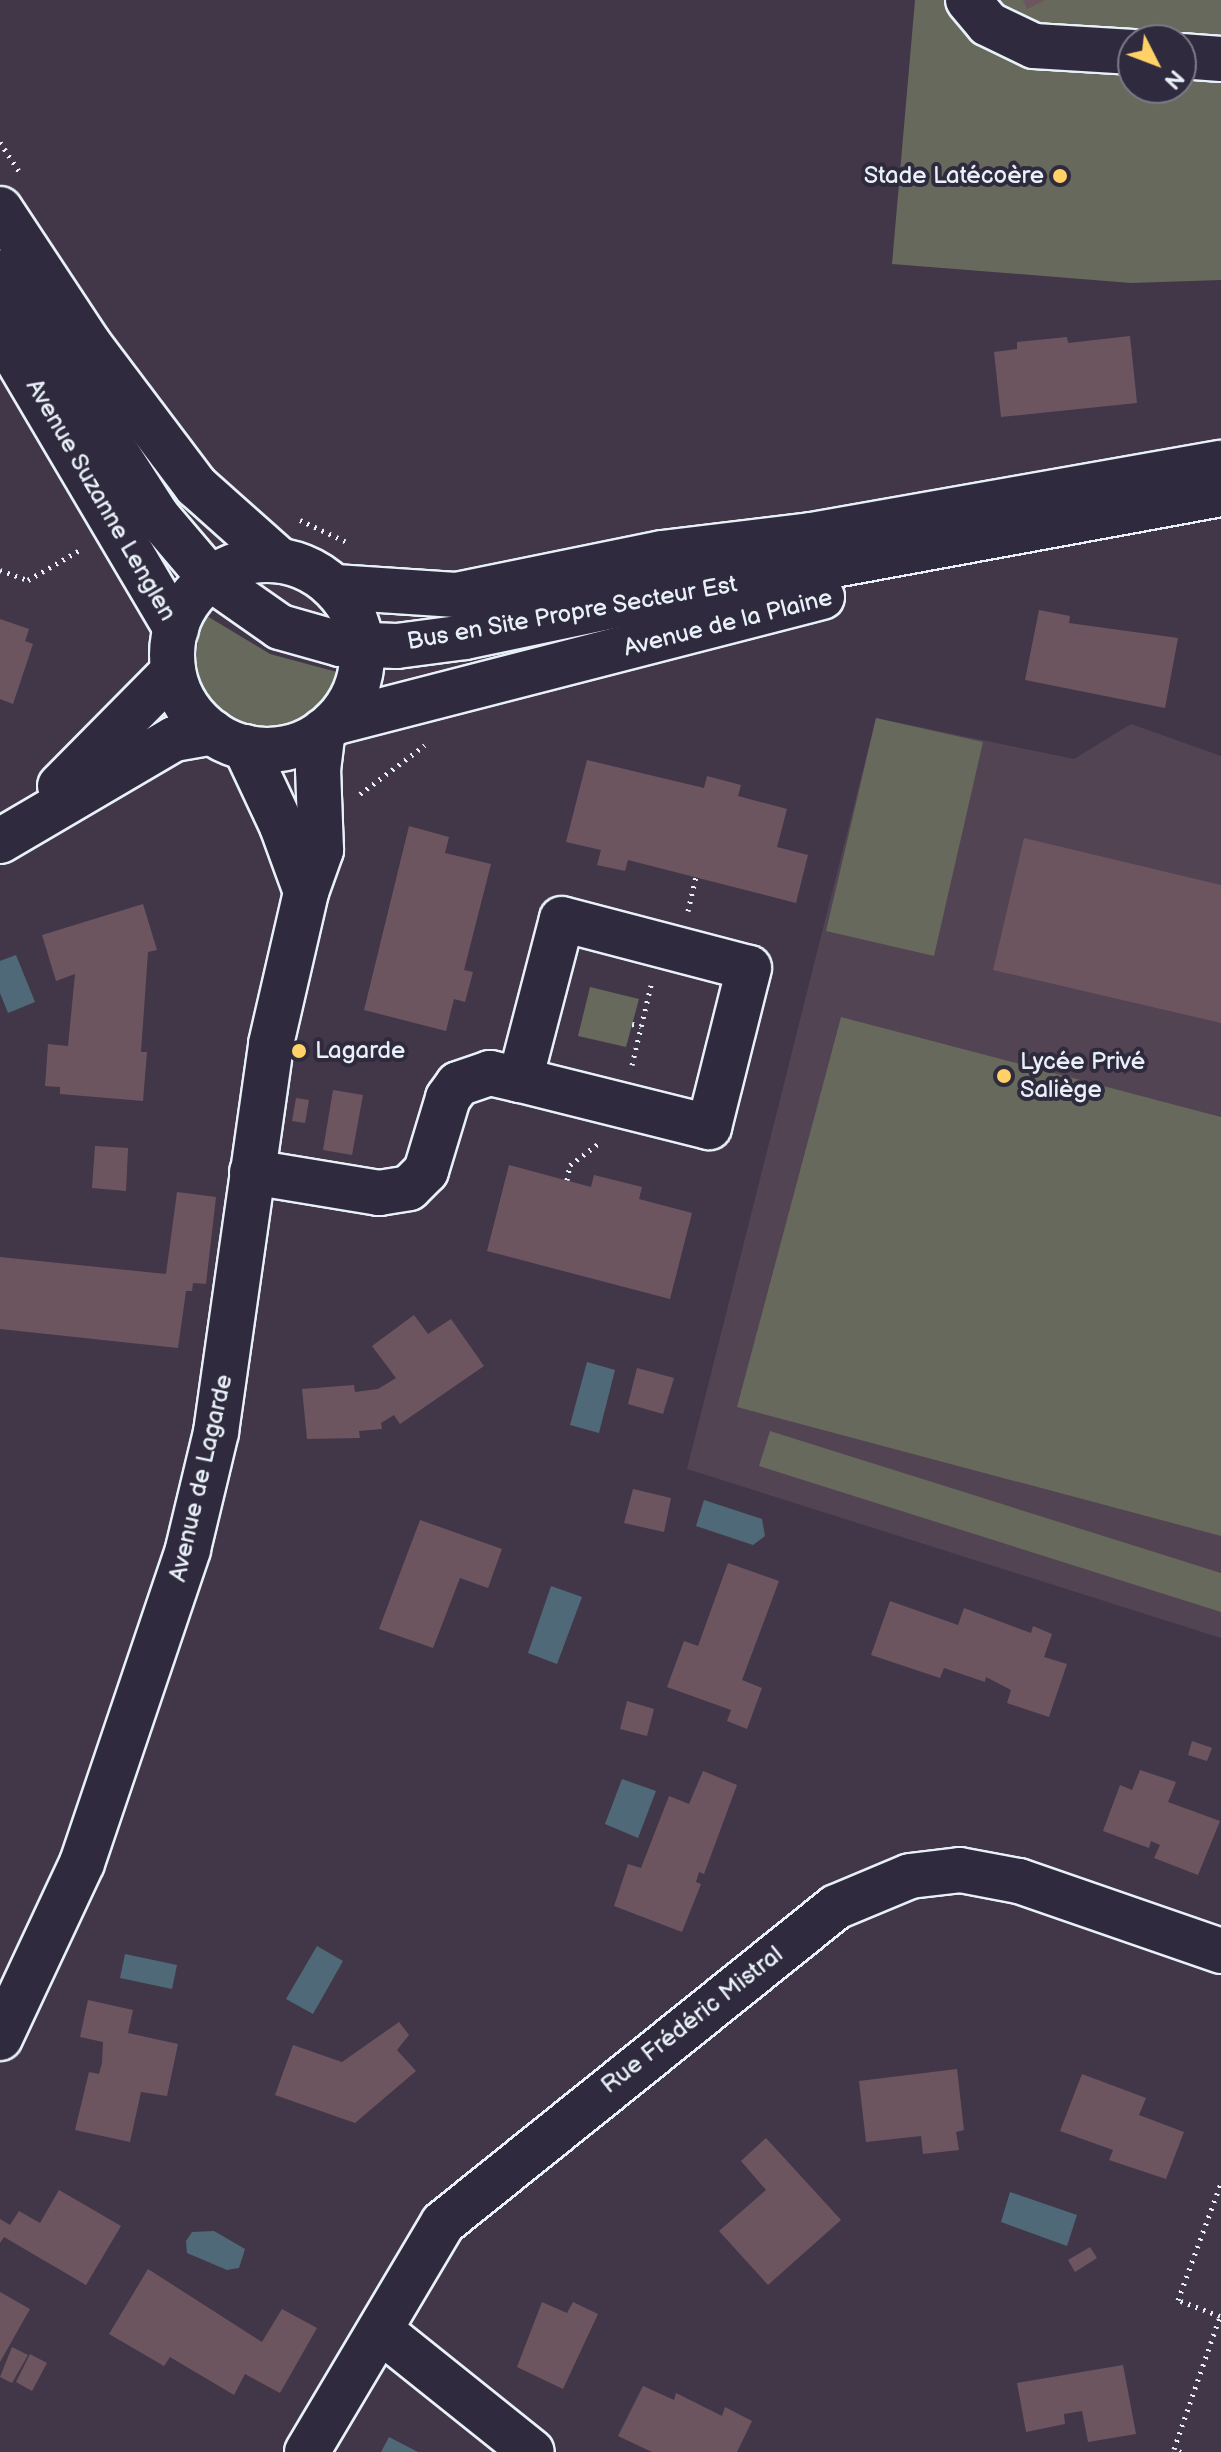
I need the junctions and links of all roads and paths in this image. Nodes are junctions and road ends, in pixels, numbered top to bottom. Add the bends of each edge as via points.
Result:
1 (968, 0) edge
2 (1117, 51) edge
3 (1197, 57) edge
4 (1221, 59) edge
5 (0, 209) edge
6 (0, 272) edge
7 (0, 330) edge
8 (1221, 463) edge
9 (1221, 494) edge
10 (1221, 524) edge
11 (84, 548) dead end
12 (279, 560) junction
13 (0, 570) edge
14 (210, 578) junction
15 (335, 587) junction
16 (176, 629) junction
17 (362, 646) junction
18 (173, 672) junction
19 (328, 727) junction
20 (433, 739) dead end
21 (228, 740) junction
22 (350, 801) dead end
23 (12, 834) edge
24 (696, 877) dead end
25 (306, 892) junction
26 (670, 946) junction
27 (632, 1024) dead end
28 (641, 1026) junction
29 (520, 1080) junction
30 (616, 1104) junction
31 (252, 1172) junction
32 (567, 1180) dead end
33 (1221, 1951) edge
34 (3, 2023) edge
35 (1221, 2183) edge
36 (381, 2331) junction
37 (307, 2452) edge
38 (532, 2452) edge
39 (1181, 2452) edge

1 - 2 street via 988,24 1034,46
3 - 4 street
5 - 12 street via 89,344 196,486
6 - 14 street, Bus en Site Propre Secteur Est via 158,517
7 - 16 street, Avenue Suzanne Lenglen
8 - 15 street via 811,535 662,553 456,595
9 - 17 street, Bus en Site Propre Secteur Est via 465,637
10 - 19 street, Avenue de la Plaine via 771,606 646,645
11 - 13 path via 28,580
12 - 14 street via 254,560
12 - 15 street via 313,571
14 - 16 street via 187,603
14 - 17 street, Bus en Site Propre Secteur Est via 280,627
15 - 17 street via 358,624
16 - 18 street
17 - 19 street via 358,680
18 - 21 street via 191,712
18 - 23 street
19 - 21 street, Avenue de la Plaine via 286,748
19 - 25 street, Avenue de Lagarde via 318,770 321,850
20 - 22 path
21 - 23 street via 174,739
21 - 25 street via 282,826
24 - 26 path via 682,935
25 - 31 street, Avenue de Lagarde via 271,1044
26 - 28 path via 658,959
26 - 29 street via 562,919
26 - 30 street via 749,968 709,1127
27 - 28 path
28 - 30 path via 625,1091
29 - 30 street
29 - 31 street via 490,1073 458,1084 448,1098 426,1171 409,1188 379,1193
30 - 32 path via 599,1146 570,1165
31 - 34 street, Avenue de Lagarde via 216,1432 188,1549 82,1863
33 - 36 street, Rue Frédéric Mistral via 1019,1881 960,1870 877,1887 836,1907 472,2194 443,2223
35 - 39 path via 1178,2300 1220,2316 1174,2449
36 - 37 street, Rue Frédéric Mistral
36 - 38 street

